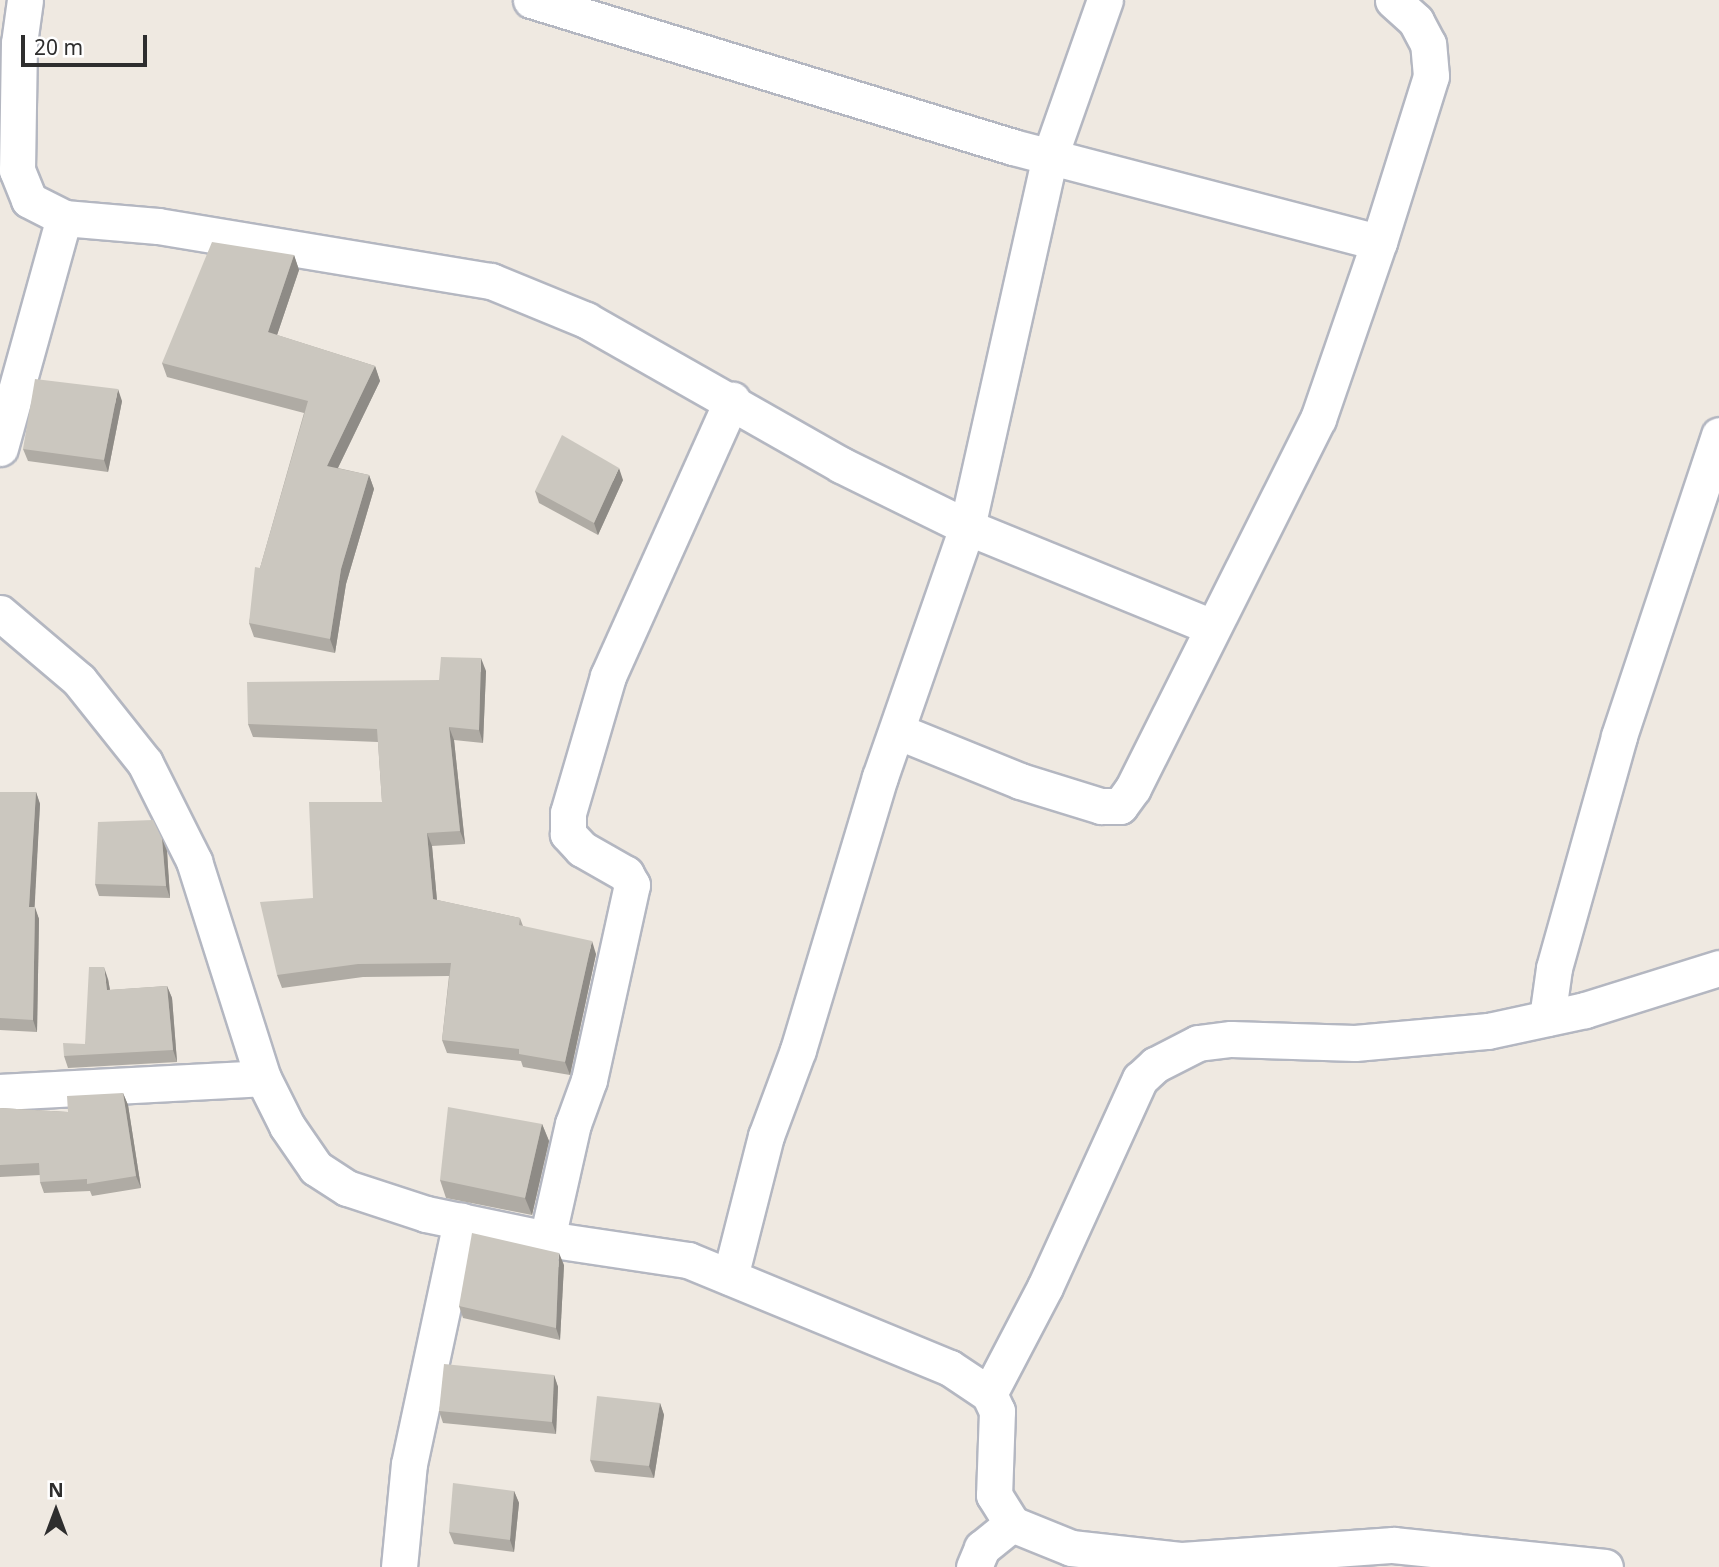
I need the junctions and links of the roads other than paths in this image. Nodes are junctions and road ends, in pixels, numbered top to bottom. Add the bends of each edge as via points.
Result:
1 (25, 0) edge
2 (531, 0) edge
3 (1105, 0) edge
4 (1393, 0) edge
5 (10, 42) edge
6 (1050, 156) junction
7 (64, 218) junction
8 (1379, 242) junction
9 (732, 400) junction
10 (1719, 435) edge
11 (0, 448) edge
12 (967, 527) junction
13 (0, 613) edge
14 (1212, 627) junction
15 (897, 731) junction
16 (1719, 968) edge
17 (1547, 1018) junction
18 (263, 1078) junction
19 (0, 1092) edge
20 (461, 1220) junction
21 (547, 1239) junction
22 (730, 1277) junction
23 (989, 1394) junction
24 (1013, 1524) junction
25 (1502, 1562) edge
26 (1181, 1564) edge
27 (399, 1567) edge
28 (974, 1567) edge
29 (1605, 1567) edge

1 - 5 street
2 - 6 street
3 - 6 street
4 - 8 street via 1416,21 1428,44 1431,76
5 - 7 street via 17,170 29,200
6 - 8 street
6 - 12 street
7 - 9 street via 158,226 491,281 586,320
7 - 11 street
8 - 14 street via 1318,419
9 - 12 street via 841,465
9 - 21 street via 608,676 568,813 568,834 582,849 626,874 632,885 589,1080 573,1124
10 - 17 street via 1619,736 1563,932
12 - 14 street
12 - 15 street
13 - 18 street via 79,680 145,764 194,861
14 - 15 street via 1120,806 1101,806 1020,781
15 - 22 street via 798,1050 766,1136
16 - 17 street
17 - 23 street via 1428,1039 1355,1043 1231,1039 1198,1043 1155,1065 1140,1079 1045,1287
18 - 19 street
18 - 20 street via 287,1126 316,1168 347,1188
20 - 21 street
20 - 27 street via 409,1464
21 - 22 street via 688,1260
22 - 23 street via 950,1368
23 - 24 street via 997,1411 994,1495
24 - 26 street via 1071,1548
24 - 28 street via 982,1548
25 - 26 street via 1393,1545
25 - 29 street

